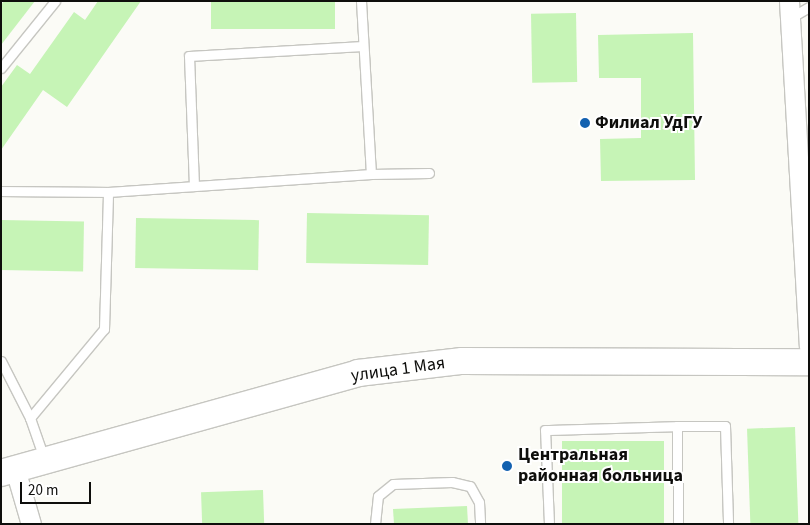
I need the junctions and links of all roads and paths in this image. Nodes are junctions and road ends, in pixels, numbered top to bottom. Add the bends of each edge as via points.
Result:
1 (55, 1) edge
2 (361, 1) edge
3 (809, 7) edge
4 (789, 10) edge
5 (363, 46) junction
6 (1, 68) edge
7 (803, 144) edge
8 (428, 173) dead end
9 (371, 174) junction
10 (194, 186) junction
11 (1, 191) edge
12 (108, 192) junction
13 (809, 346) edge
14 (1, 360) edge
15 (809, 362) edge
16 (30, 418) junction
17 (677, 426) junction
18 (45, 461) junction
19 (8, 471) edge
20 (30, 524) edge
21 (375, 524) edge
22 (480, 524) edge
23 (549, 524) edge
24 (678, 524) edge
25 (728, 524) edge

1 - 6 lane
2 - 5 lane
3 - 4 lane
4 - 7 street
5 - 9 lane
5 - 10 lane via 189,56
7 - 13 street
8 - 9 lane
9 - 10 lane
10 - 12 lane
11 - 12 lane
12 - 16 lane via 104,329
14 - 16 lane
15 - 18 main road, улица 1 Мая via 462,361 358,373
16 - 18 lane
17 - 23 lane via 545,430
17 - 24 lane
17 - 25 lane via 725,426
18 - 19 main road, улица 1 Мая
19 - 20 street
21 - 22 lane via 378,496 393,484 452,482 470,486 480,502

